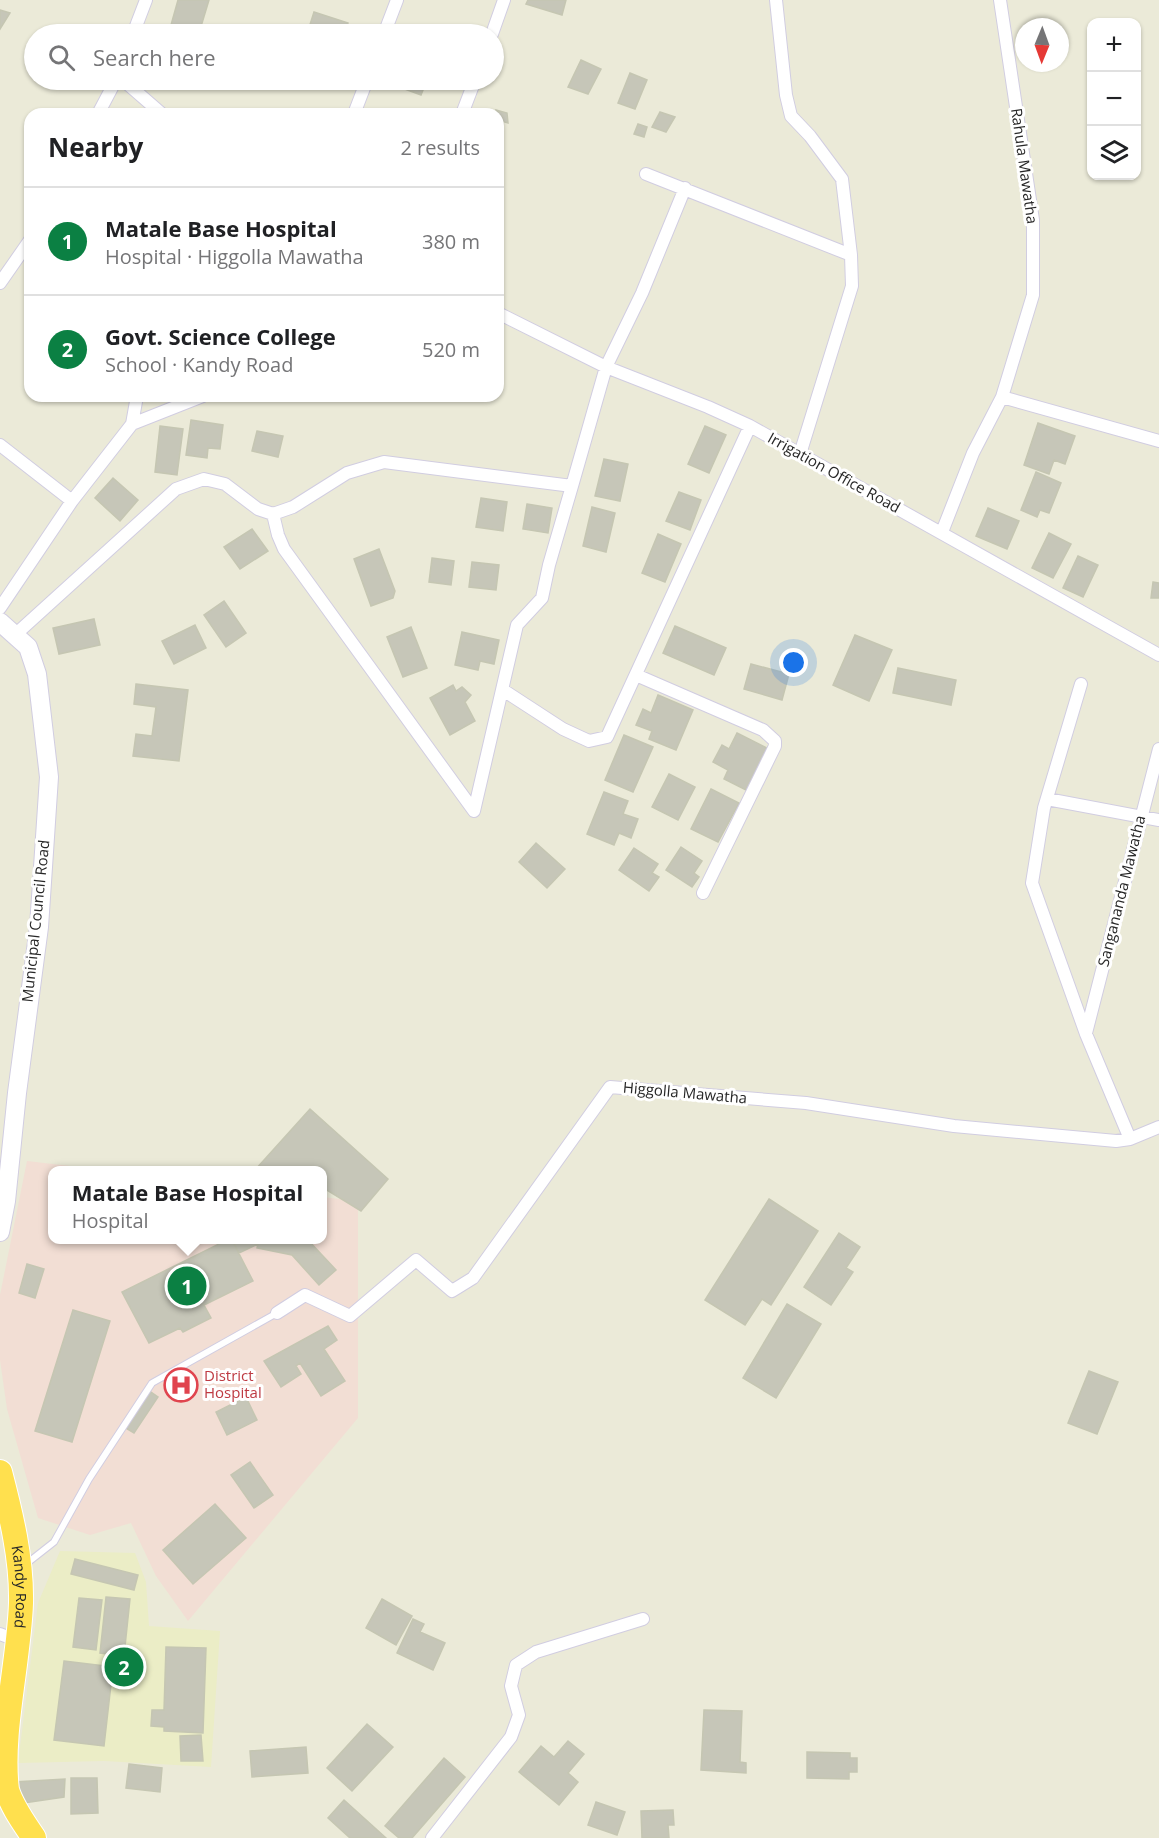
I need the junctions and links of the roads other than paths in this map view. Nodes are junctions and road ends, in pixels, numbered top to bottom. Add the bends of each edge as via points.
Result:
1 (146, 0) edge
2 (397, 0) edge
3 (504, 0) edge
4 (776, 0) edge
5 (1000, 0) edge
6 (137, 24) edge
7 (388, 24) edge
8 (496, 24) edge
9 (111, 90) edge
10 (134, 90) edge
11 (363, 90) edge
12 (471, 90) edge
13 (101, 108) edge
14 (155, 108) edge
15 (356, 108) edge
16 (464, 108) edge
17 (646, 174) dead end
18 (685, 188) junction
19 (24, 249) edge
20 (851, 255) junction
21 (0, 284) edge
22 (504, 316) edge
23 (606, 367) junction
24 (1002, 397) junction
25 (136, 402) edge
26 (188, 402) edge
27 (132, 424) junction
28 (750, 426) junction
29 (1159, 441) edge
30 (0, 446) edge
31 (800, 454) junction
32 (572, 486) junction
33 (72, 501) junction
34 (273, 514) junction
35 (942, 532) junction
36 (0, 608) edge
37 (0, 622) edge
38 (16, 634) junction
39 (1159, 655) edge
40 (636, 675) junction
41 (1082, 684) dead end
42 (503, 690) junction
43 (1159, 748) edge
44 (1047, 799) junction
45 (1141, 816) junction
46 (1159, 820) edge
47 (704, 893) dead end
48 (1086, 1034) junction
49 (1159, 1127) edge
50 (1130, 1139) junction
51 (0, 1232) edge
52 (277, 1314) joint
53 (0, 1472) edge
54 (20, 1568) junction
55 (643, 1619) dead end
56 (8, 1637) edge
57 (34, 1838) edge
58 (432, 1838) edge

1 - 6 street
2 - 7 street
3 - 8 street
4 - 20 street via 791,116 842,179
5 - 24 street, Rahula Mawatha via 1033,220 1034,295
9 - 13 street
10 - 14 street
11 - 15 street
12 - 16 street
17 - 18 street
18 - 20 street
18 - 23 street via 642,293
19 - 21 street
20 - 31 street via 852,286
22 - 23 street, Irrigation Office Road
23 - 28 street, Irrigation Office Road
23 - 32 street
24 - 29 street
24 - 35 street, Rahula Mawatha via 973,453
25 - 27 street
26 - 27 street
27 - 33 street
28 - 31 street, Irrigation Office Road
28 - 40 street
30 - 33 street
31 - 35 street, Irrigation Office Road
32 - 34 street via 384,462 347,473 292,507
32 - 42 street via 542,598 517,625
33 - 36 street
34 - 38 street via 258,509 225,484 204,479 176,489
34 - 42 street via 284,549 474,811
35 - 39 street, Irrigation Office Road
37 - 38 street, Municipal Council Road
38 - 51 street, Municipal Council Road via 28,647 37,674 49,777 39,927
40 - 42 street via 607,737 589,741
40 - 47 street via 763,730 775,741
41 - 44 street
43 - 45 street, Sangananda Mawatha
44 - 45 street
44 - 48 street via 1032,883
45 - 46 street
45 - 48 street, Sangananda Mawatha
48 - 50 street
49 - 50 street, Higgolla Mawatha
50 - 52 street, Higgolla Mawatha via 1116,1141 965,1127 806,1103 610,1088 473,1278 452,1291 416,1260 350,1316 304,1295
52 - 54 lane via 152,1383 89,1479 54,1542
53 - 54 highway, Kandy Road
54 - 56 highway, Kandy Road via 21,1604
55 - 58 street via 536,1652 516,1665 511,1686 519,1715 511,1737
56 - 57 highway, Kandy Road via 3,1771 13,1804

